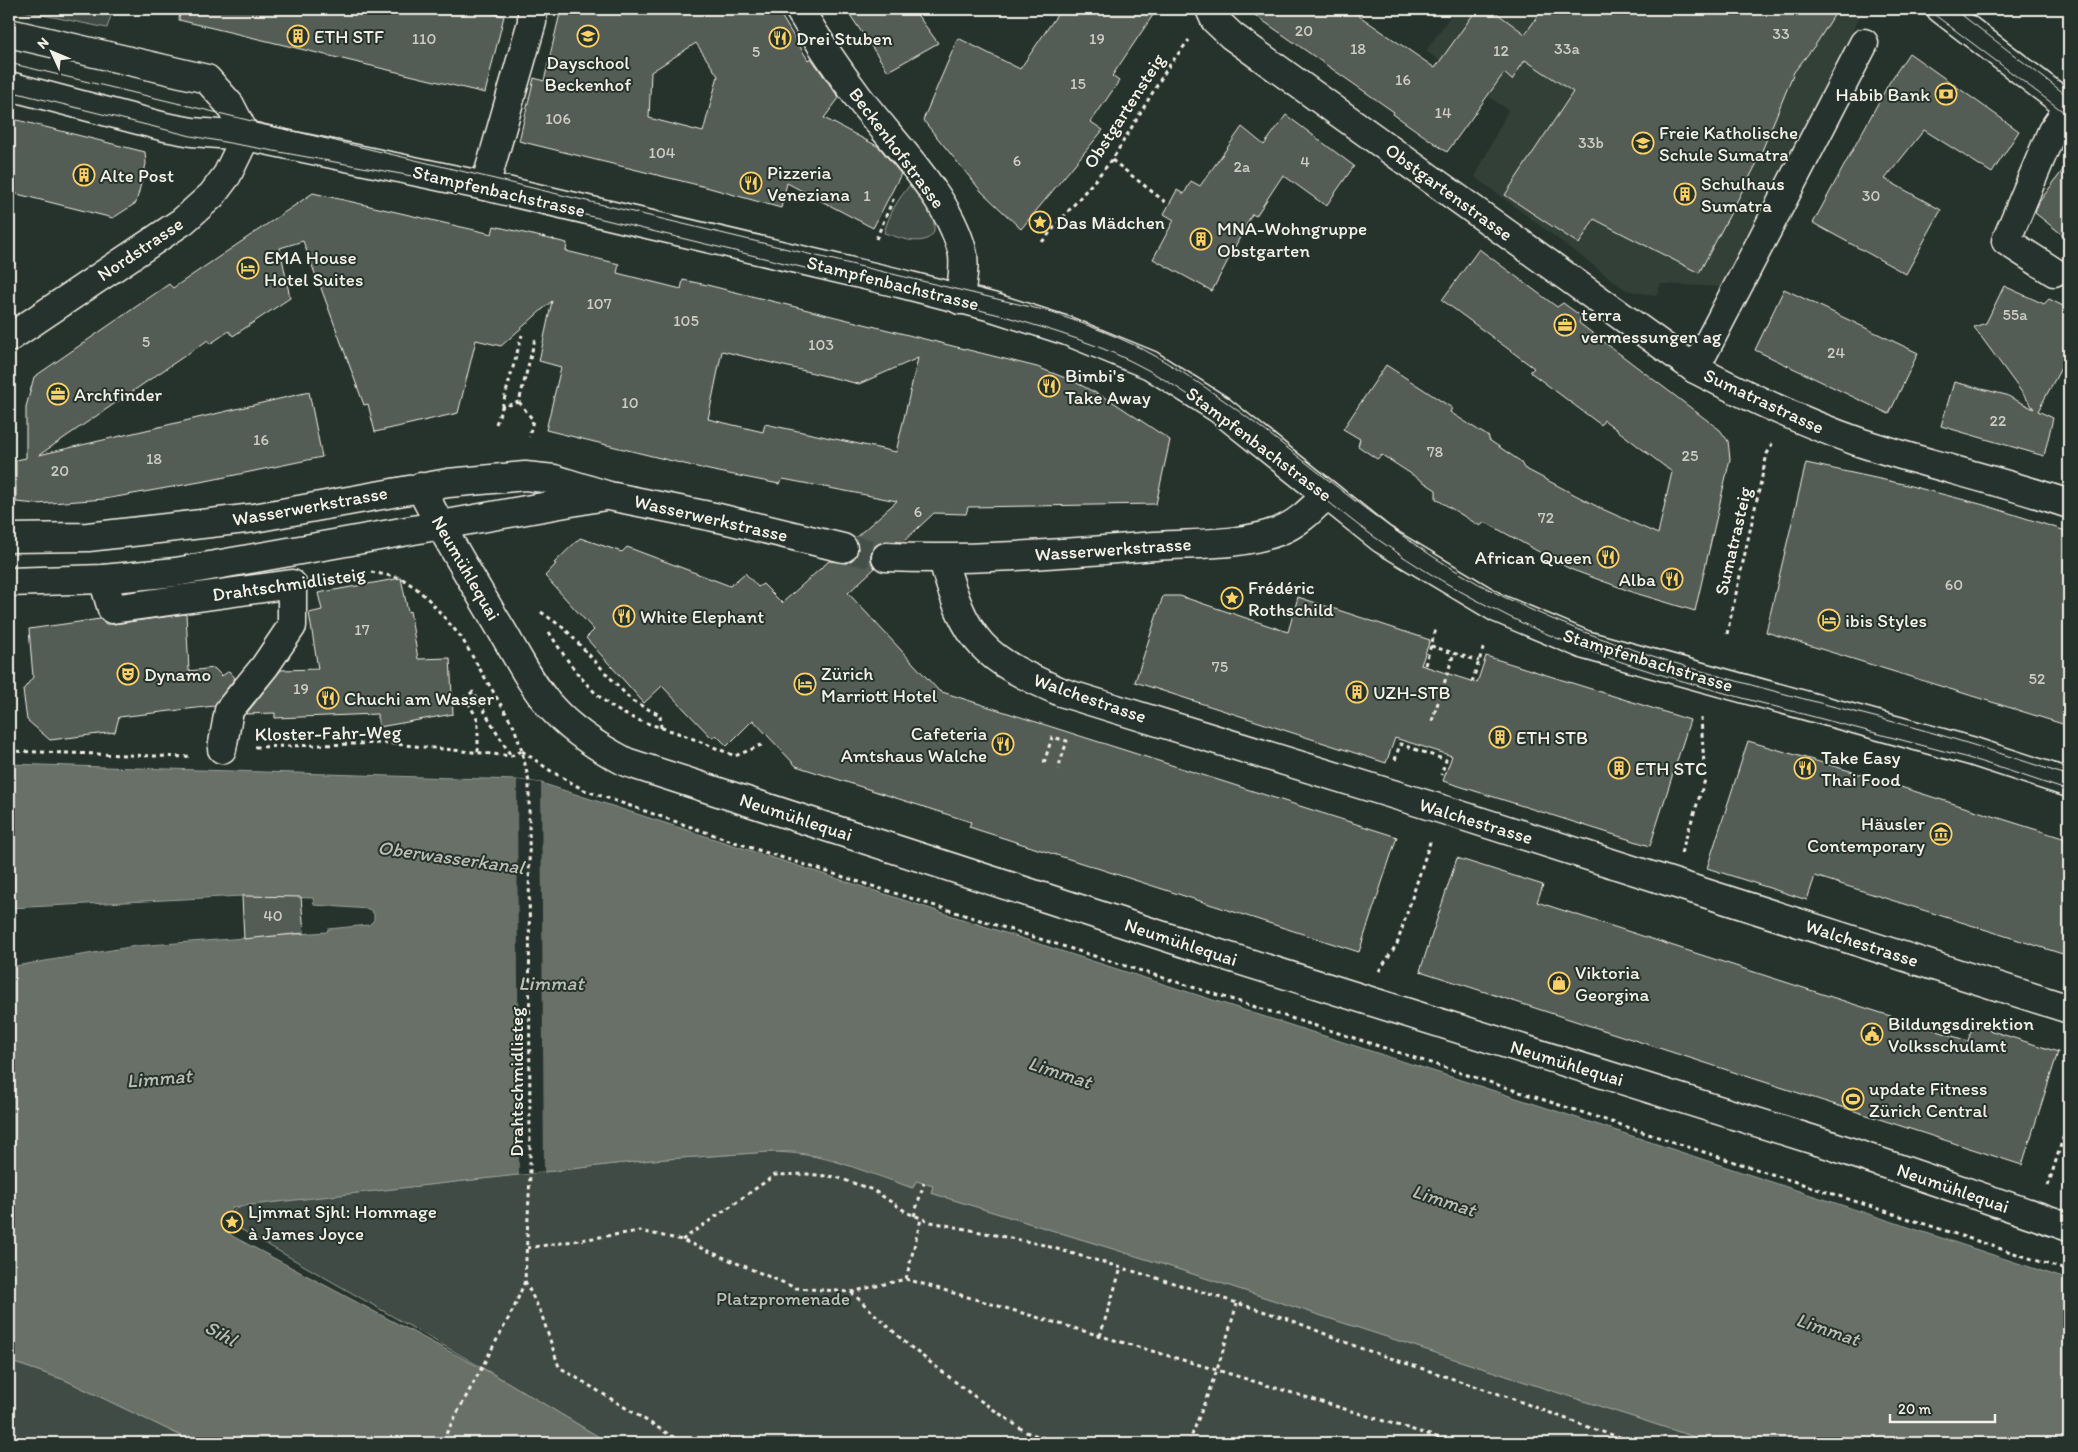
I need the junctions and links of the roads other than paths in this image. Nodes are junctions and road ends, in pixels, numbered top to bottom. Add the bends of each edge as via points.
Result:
1 (532, 9) edge
2 (799, 9) edge
3 (1210, 9) edge
4 (1941, 9) edge
5 (9, 33) edge
6 (1864, 43) dead end
7 (9, 86) edge
8 (2069, 107) edge
9 (246, 136) junction
10 (485, 186) junction
11 (2054, 272) dead end
12 (960, 300) junction
13 (9, 338) edge
14 (1695, 369) junction
15 (420, 487) junction
16 (1326, 495) junction
17 (609, 496) junction
18 (2069, 504) edge
19 (440, 527) junction
20 (9, 538) edge
21 (843, 548) tunnel mouth
22 (886, 558) tunnel mouth
23 (943, 560) junction
24 (103, 579) junction
25 (9, 582) edge
26 (222, 749) road end
27 (2069, 783) edge
28 (2069, 1010) edge
29 (2069, 1227) edge

1 - 10 street via 532,22
2 - 12 street, Beckenhofstrasse via 858,97 925,180 956,230 963,253
3 - 14 street, Obstgartenstrasse via 1215,20 1232,36
4 - 8 street
5 - 9 street via 207,79 230,105
6 - 14 street, Sumatrastrasse
7 - 9 street, Stampfenbachstrasse via 165,127
8 - 11 street via 2052,131 2006,241
9 - 10 street, Stampfenbachstrasse
9 - 13 street, Nordstrasse via 227,175 212,195 183,221
10 - 12 street, Stampfenbachstrasse
12 - 16 street, Stampfenbachstrasse via 1068,331 1150,365 1219,409
14 - 18 street, Sumatrastrasse via 1755,400 1862,443
15 - 17 street, Wasserwerkstrasse via 525,476 554,479
15 - 19 street, Neumühlequai
15 - 20 street, Wasserwerkstrasse via 254,518 88,537
16 - 23 street, Wasserwerkstrasse via 1299,521 1278,531 1242,540
16 - 27 street, Stampfenbachstrasse via 1382,539 1489,603 1585,645 1971,752
17 - 19 street, Wasserwerkstrasse
17 - 21 street, Wasserwerkstrasse
19 - 24 street, Wasserwerkstrasse via 176,572
19 - 29 street, Neumühlequai via 549,705 595,746 626,762 1191,945 1830,1145
22 - 23 street, Wasserwerkstrasse
23 - 28 street, Walchestrasse via 952,594 971,633 989,654 1010,668 1061,692
24 - 25 street, Wasserwerkstrasse
24 - 26 street, Drahtschmidlisteig via 112,609 292,584 292,626 229,710

